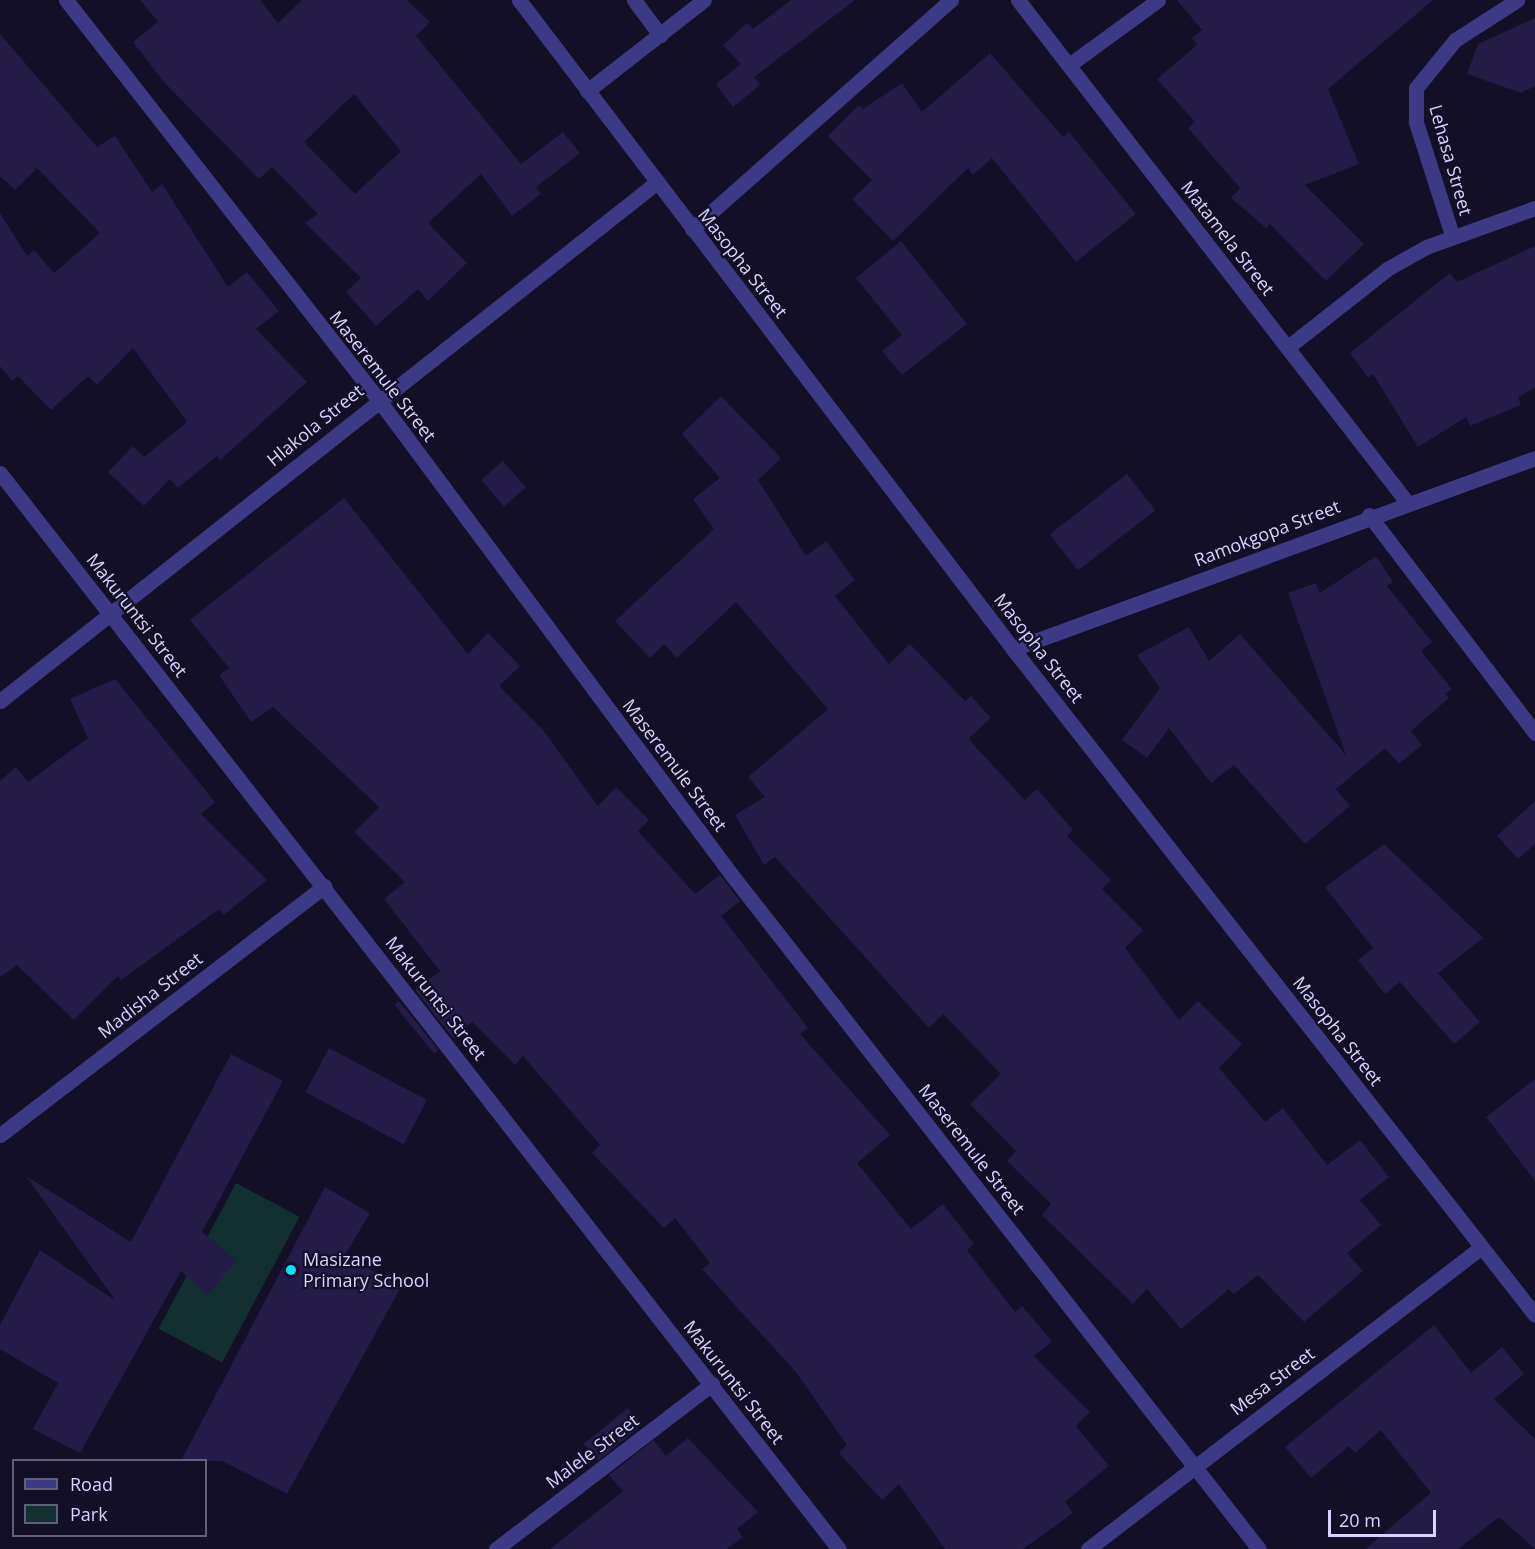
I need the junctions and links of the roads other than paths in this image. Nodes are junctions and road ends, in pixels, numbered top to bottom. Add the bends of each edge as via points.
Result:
1 (66, 0) edge
2 (519, 0) edge
3 (634, 0) edge
4 (704, 0) edge
5 (951, 0) edge
6 (1018, 0) edge
7 (1158, 0) edge
8 (1517, 0) edge
9 (660, 34) junction
10 (1069, 65) junction
11 (587, 91) junction
12 (656, 183) junction
13 (1535, 208) edge
14 (692, 229) junction
15 (1452, 235) junction
16 (1288, 347) junction
17 (378, 399) junction
18 (1535, 458) edge
19 (0, 473) edge
20 (1407, 501) junction
21 (1369, 515) junction
22 (111, 613) junction
23 (1014, 649) junction
24 (0, 701) edge
25 (1535, 732) edge
26 (324, 886) junction
27 (0, 1135) edge
28 (1482, 1246) junction
29 (1535, 1316) edge
30 (712, 1384) junction
31 (1195, 1463) junction
32 (495, 1549) edge
33 (839, 1549) edge
34 (1088, 1549) edge
35 (1259, 1549) edge

1 - 17 street, Maseremule Street
2 - 11 street, Masopha Street
3 - 9 street
4 - 9 street
5 - 14 street
6 - 10 street, Matamela Street
7 - 10 street
8 - 15 street, Lehasa Street via 1455,40 1416,88 1416,122
9 - 11 street
10 - 16 street, Matamela Street
11 - 12 street, Masopha Street
12 - 14 street, Masopha Street
12 - 17 street, Hlakola Street
13 - 15 street
14 - 23 street, Masopha Street
15 - 16 street via 1387,269
16 - 20 street, Matamela Street
17 - 22 street, Hlakola Street
17 - 31 street, Maseremule Street via 731,874
18 - 20 street, Ramokgopa Street
19 - 22 street, Makuruntsi Street
20 - 21 street, Ramokgopa Street
21 - 23 street, Ramokgopa Street
21 - 25 street
22 - 24 street, Hlakola Street
22 - 26 street, Makuruntsi Street
23 - 28 street, Masopha Street
26 - 27 street, Madisha Street
26 - 30 street, Makuruntsi Street
28 - 29 street, Masopha Street
28 - 31 street, Mesa Street
30 - 32 street, Malele Street
30 - 33 street, Makuruntsi Street
31 - 34 street, Mesa Street
31 - 35 street, Maseremule Street

